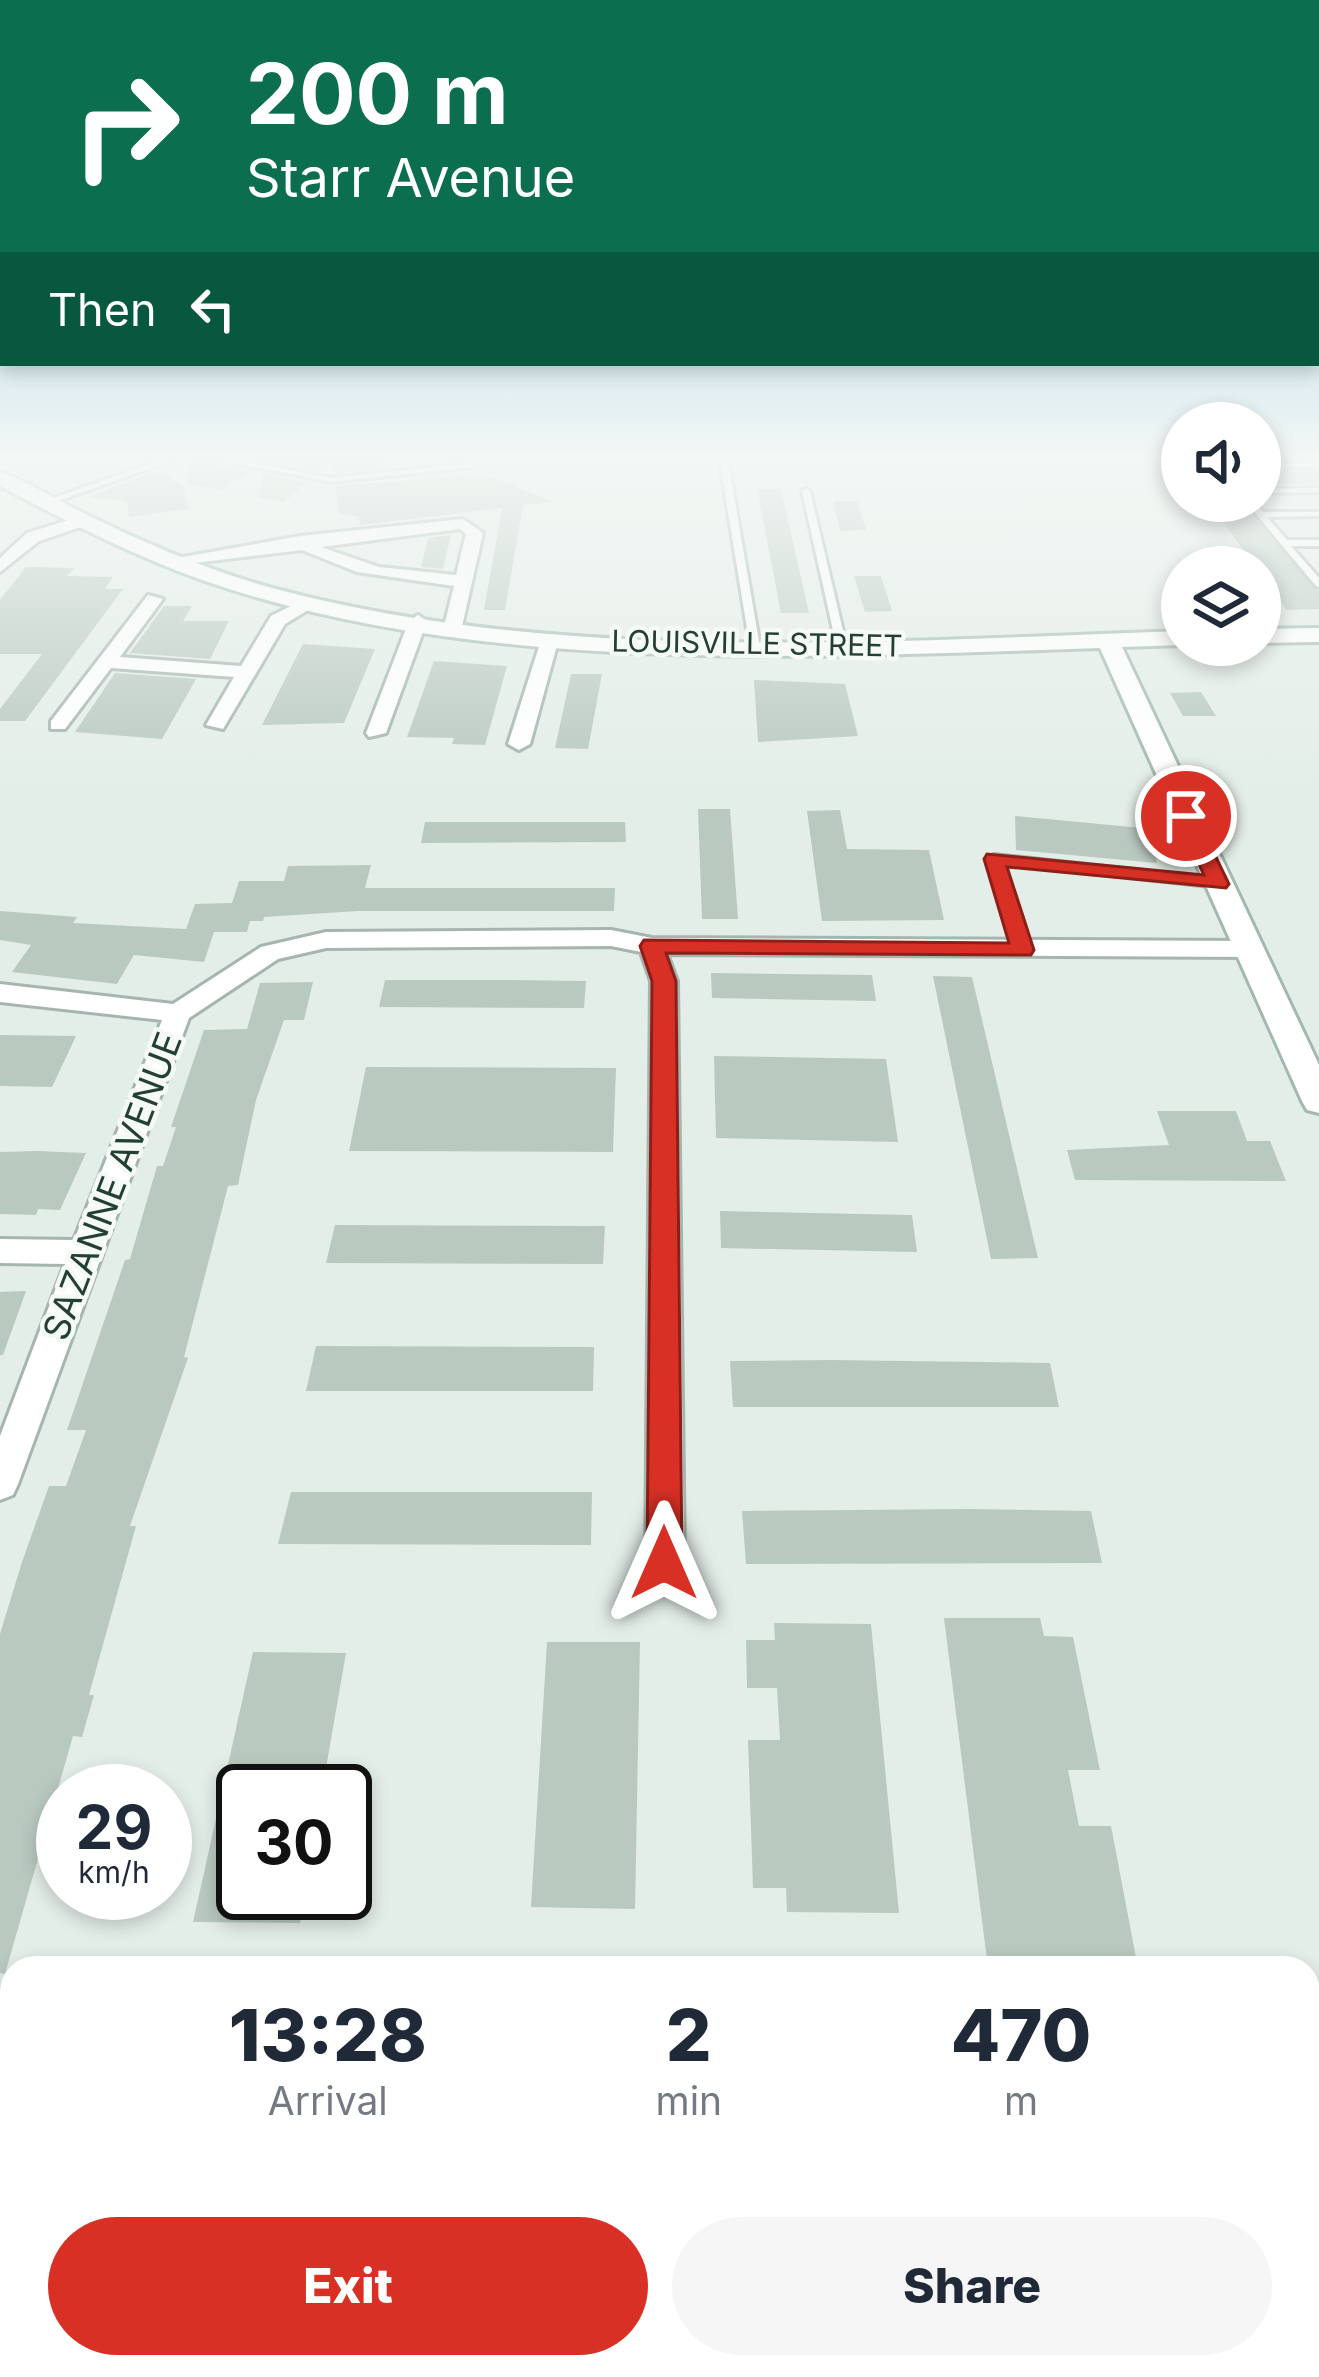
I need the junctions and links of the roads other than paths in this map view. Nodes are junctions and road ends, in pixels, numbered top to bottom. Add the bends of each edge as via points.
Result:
1 (192, 567) edge
2 (369, 567) edge
3 (393, 567) edge
4 (468, 567) edge
5 (742, 567) edge
6 (823, 567) edge
7 (391, 572) junction
8 (465, 581) junction
9 (154, 598) dead end
10 (309, 604) junction
11 (418, 621) junction
12 (453, 626) junction
13 (1319, 634) edge
14 (1281, 635) edge
15 (550, 638) junction
16 (1161, 639) edge
17 (1108, 640) junction
18 (755, 647) junction
19 (842, 648) junction
20 (105, 662) junction
21 (247, 672) junction
22 (58, 724) dead end
23 (216, 724) dead end
24 (376, 733) dead end
25 (520, 744) dead end
26 (1219, 884) junction
27 (652, 946) junction
28 (1250, 949) junction
29 (1023, 950) junction
30 (0, 993) edge
31 (178, 1012) junction
32 (1319, 1101) edge
33 (0, 1251) edge
34 (85, 1252) junction
35 (0, 1484) edge
36 (664, 1563) dead end

1 - 10 main road, LOUISVILLE STREET
2 - 7 street
3 - 7 street
4 - 8 street
5 - 18 lane
6 - 19 lane
7 - 8 street
8 - 12 street
9 - 20 street
10 - 11 main road, LOUISVILLE STREET
10 - 21 street via 278,620
11 - 12 main road, LOUISVILLE STREET
11 - 24 street
12 - 15 main road, LOUISVILLE STREET
13 - 14 main road
15 - 18 main road, LOUISVILLE STREET
15 - 25 street
16 - 17 main road, LOUISVILLE STREET
17 - 19 main road, LOUISVILLE STREET
17 - 26 main road
18 - 19 main road, LOUISVILLE STREET
20 - 21 street
20 - 22 street
21 - 23 street
26 - 28 main road
26 - 29 lane via 994,859
27 - 29 street, SAZANNE AVENUE
27 - 31 street, SAZANNE AVENUE via 611,938 326,940 270,953
27 - 36 street via 664,981
28 - 29 street, SAZANNE AVENUE
28 - 32 main road
30 - 31 street
31 - 34 street, SAZANNE AVENUE
33 - 34 street
34 - 35 street, SAZANNE AVENUE

